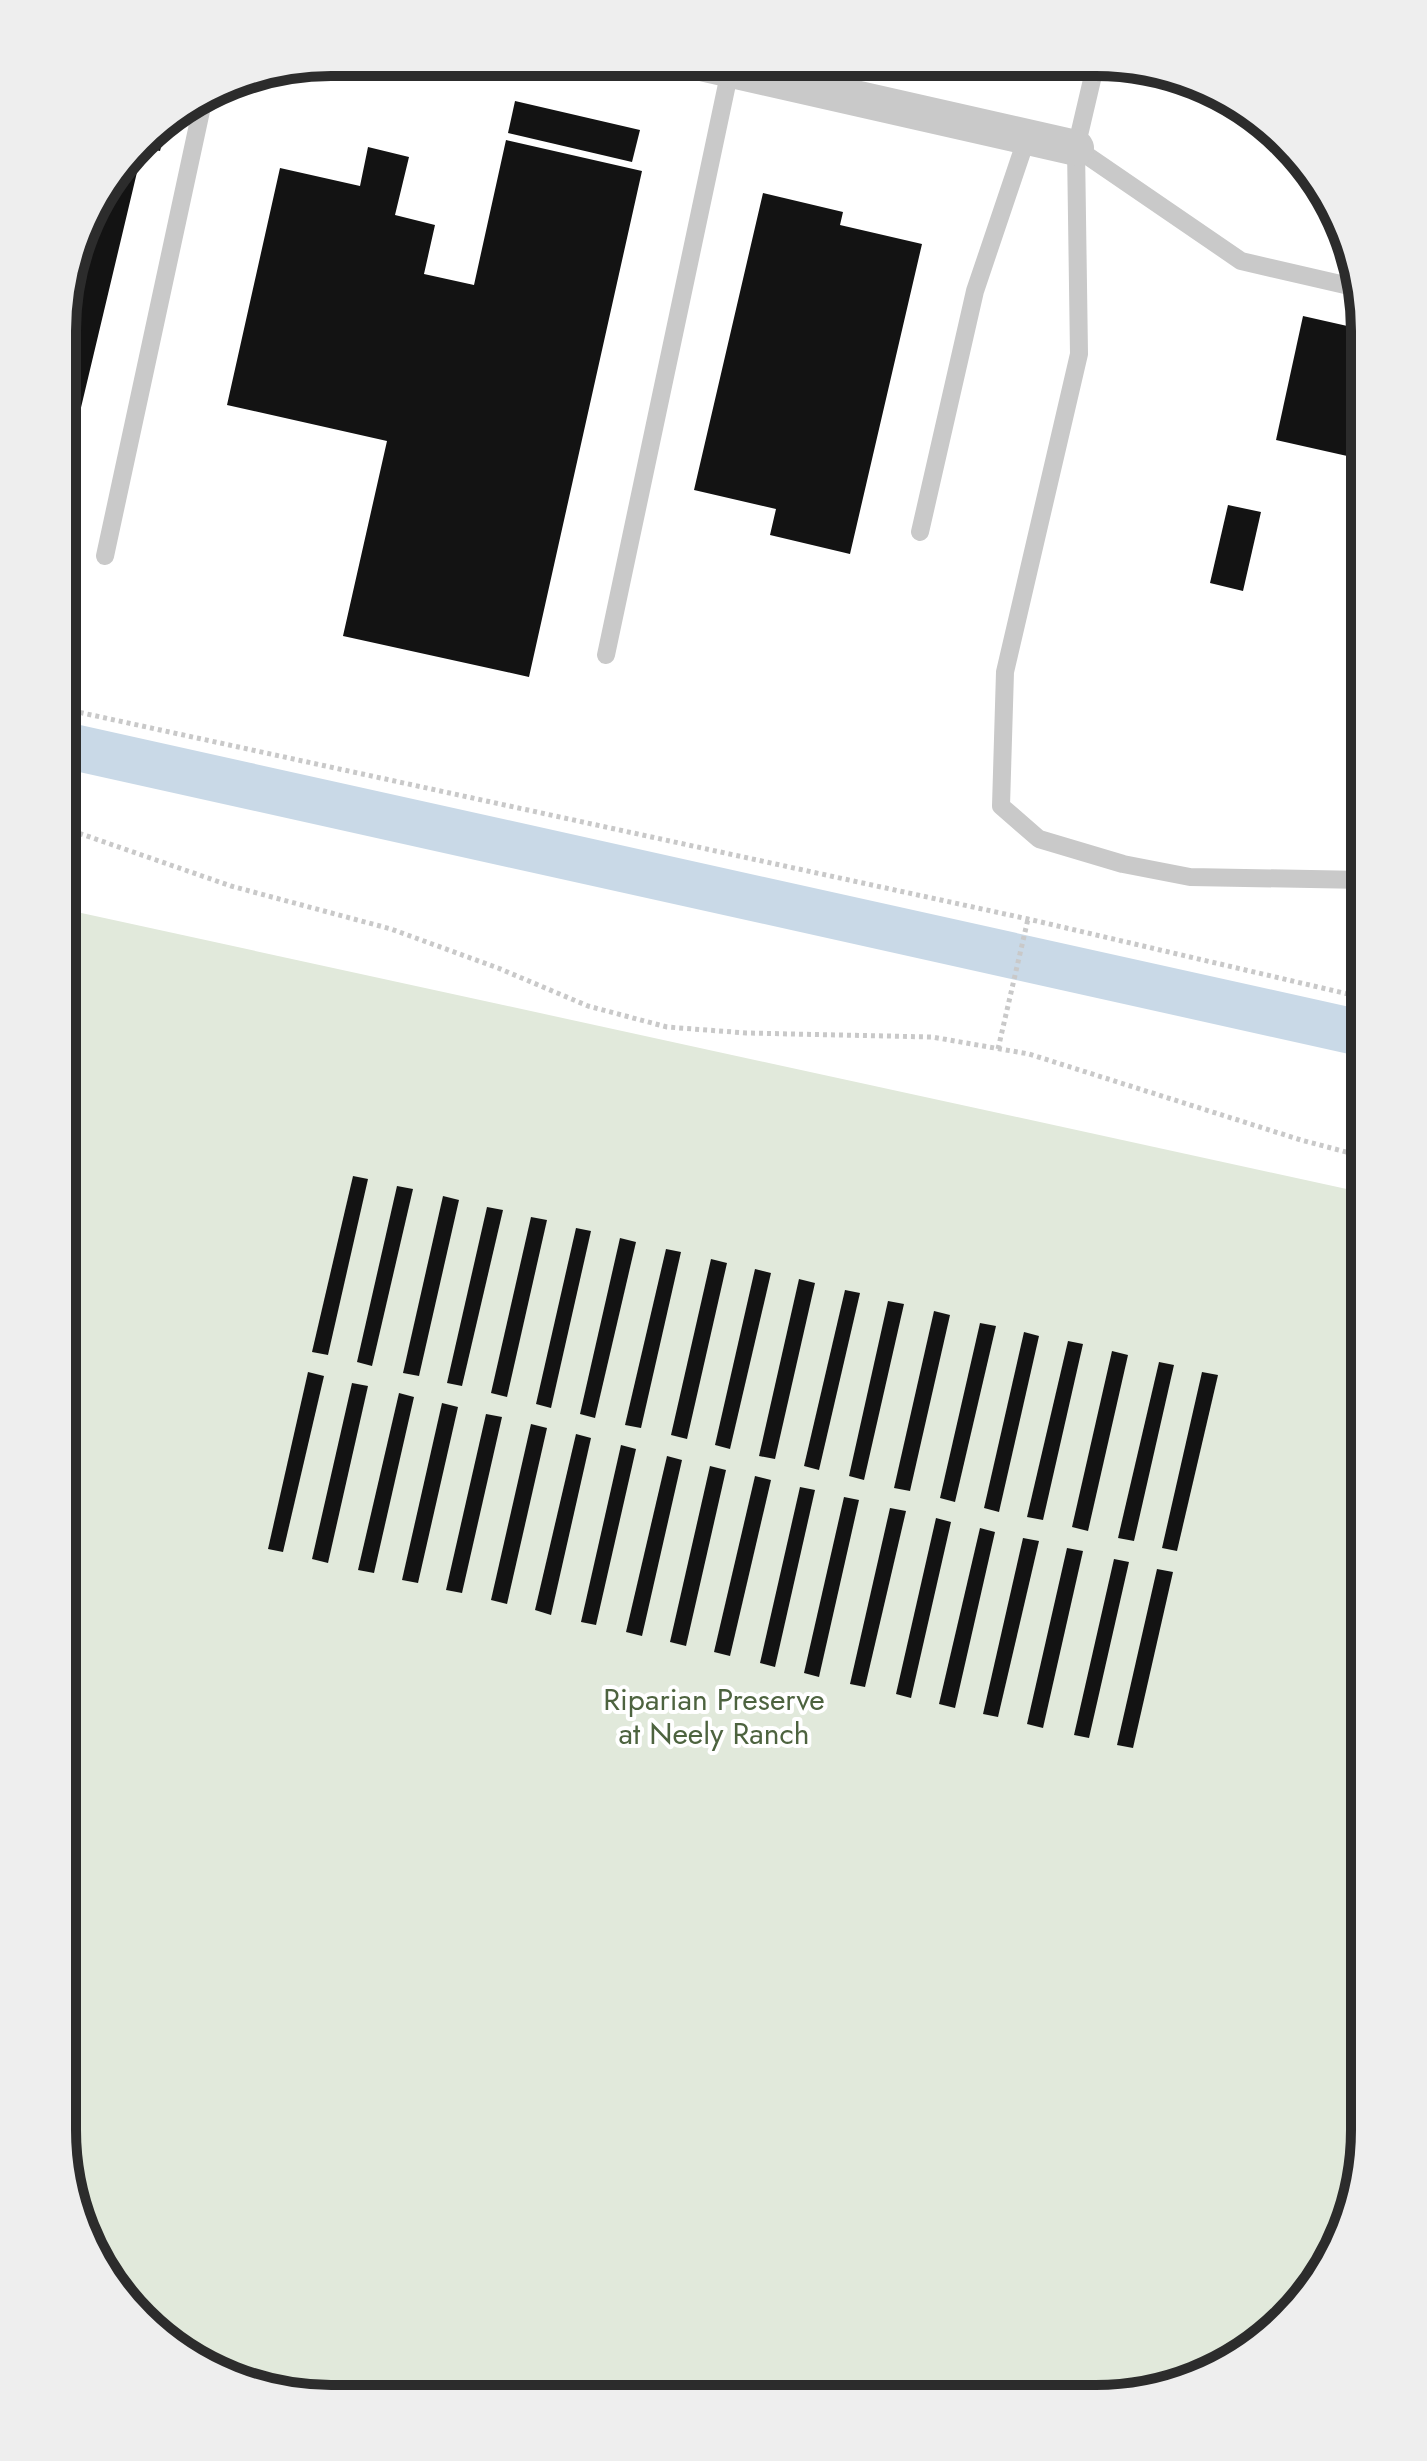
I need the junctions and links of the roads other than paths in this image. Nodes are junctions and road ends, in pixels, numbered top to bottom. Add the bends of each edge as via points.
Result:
1 (716, 76) edge
2 (760, 76) edge
3 (1093, 76) edge
4 (201, 111) edge
5 (1027, 137) junction
6 (1076, 148) junction
7 (1346, 285) edge
8 (920, 532) dead end
9 (105, 556) dead end
10 (606, 655) dead end
11 (1351, 880) edge

1 - 10 lane
2 - 5 street
3 - 6 lane
4 - 9 lane
5 - 6 street
5 - 8 lane via 975,291
6 - 7 lane via 1241,261
6 - 11 lane via 1079,354 1005,672 1001,806 1039,839 1123,864 1190,877

